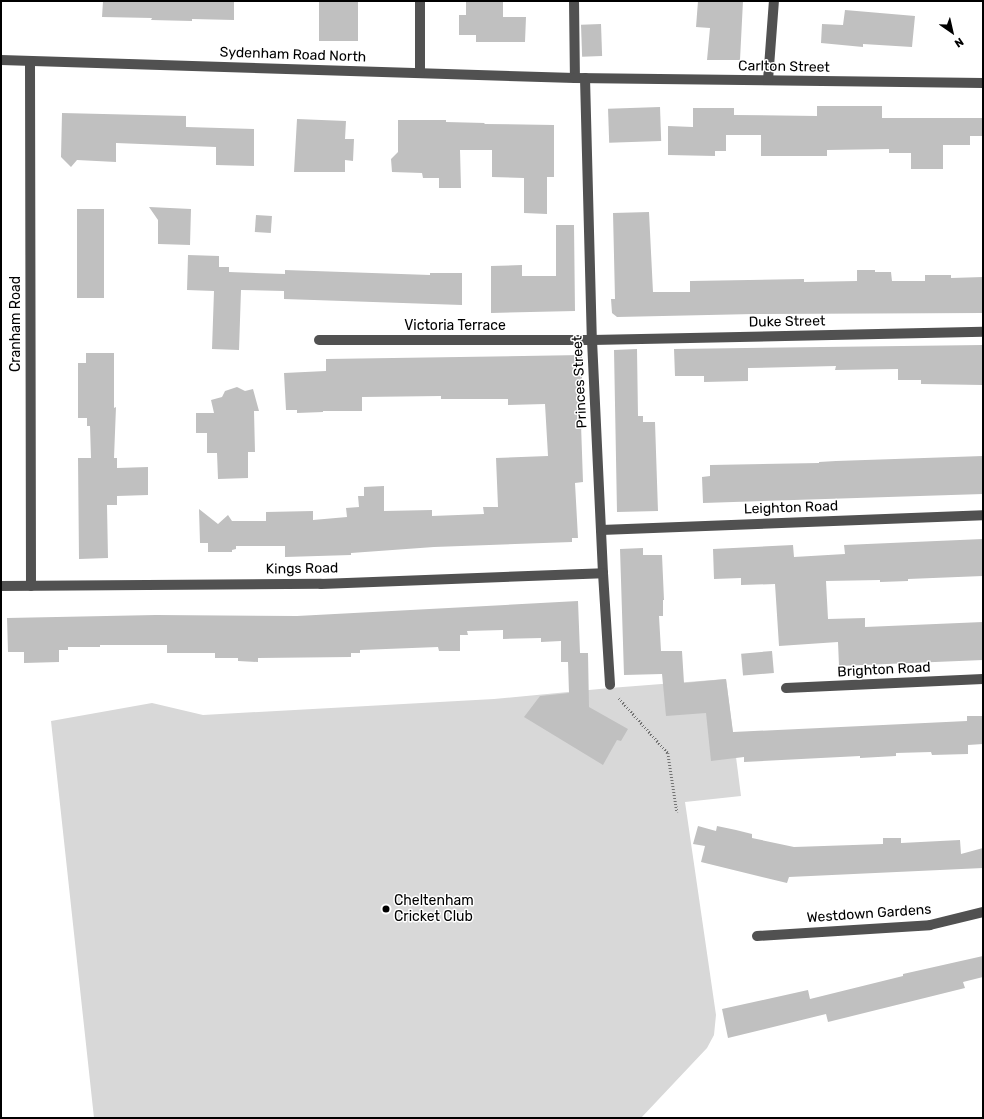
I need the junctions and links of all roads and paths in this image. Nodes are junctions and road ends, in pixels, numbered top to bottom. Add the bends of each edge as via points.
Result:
1 (420, 1) edge
2 (574, 1) edge
3 (774, 1) edge
4 (1, 60) edge
5 (30, 62) junction
6 (420, 73) junction
7 (580, 78) junction
8 (768, 80) junction
9 (983, 83) edge
10 (983, 332) edge
11 (319, 340) dead end
12 (592, 340) junction
13 (983, 515) edge
14 (601, 530) junction
15 (603, 573) junction
16 (1, 586) edge
17 (31, 586) junction
18 (983, 679) edge
19 (610, 685) joint
20 (786, 688) dead end
21 (677, 812) dead end
22 (983, 912) edge
23 (757, 936) dead end

1 - 6 street
2 - 7 street, Princes Street
3 - 8 street
4 - 5 street, Sydenham Road North
5 - 6 street, Sydenham Road North
5 - 17 street, Cranham Road
6 - 7 street, Sydenham Road North
7 - 8 street, Carlton Street
7 - 12 street, Princes Street
8 - 9 street, Carlton Street
10 - 12 street, Duke Street
11 - 12 street, Victoria Terrace
12 - 14 street, Princes Street
13 - 14 street, Leighton Road
14 - 15 street, Princes Street
15 - 17 street, Kings Road via 321,584
15 - 19 street, Princes Street
16 - 17 street, Kings Road
18 - 20 street, Brighton Road
19 - 21 path via 621,703 668,753
22 - 23 street, Westdown Gardens via 930,925

